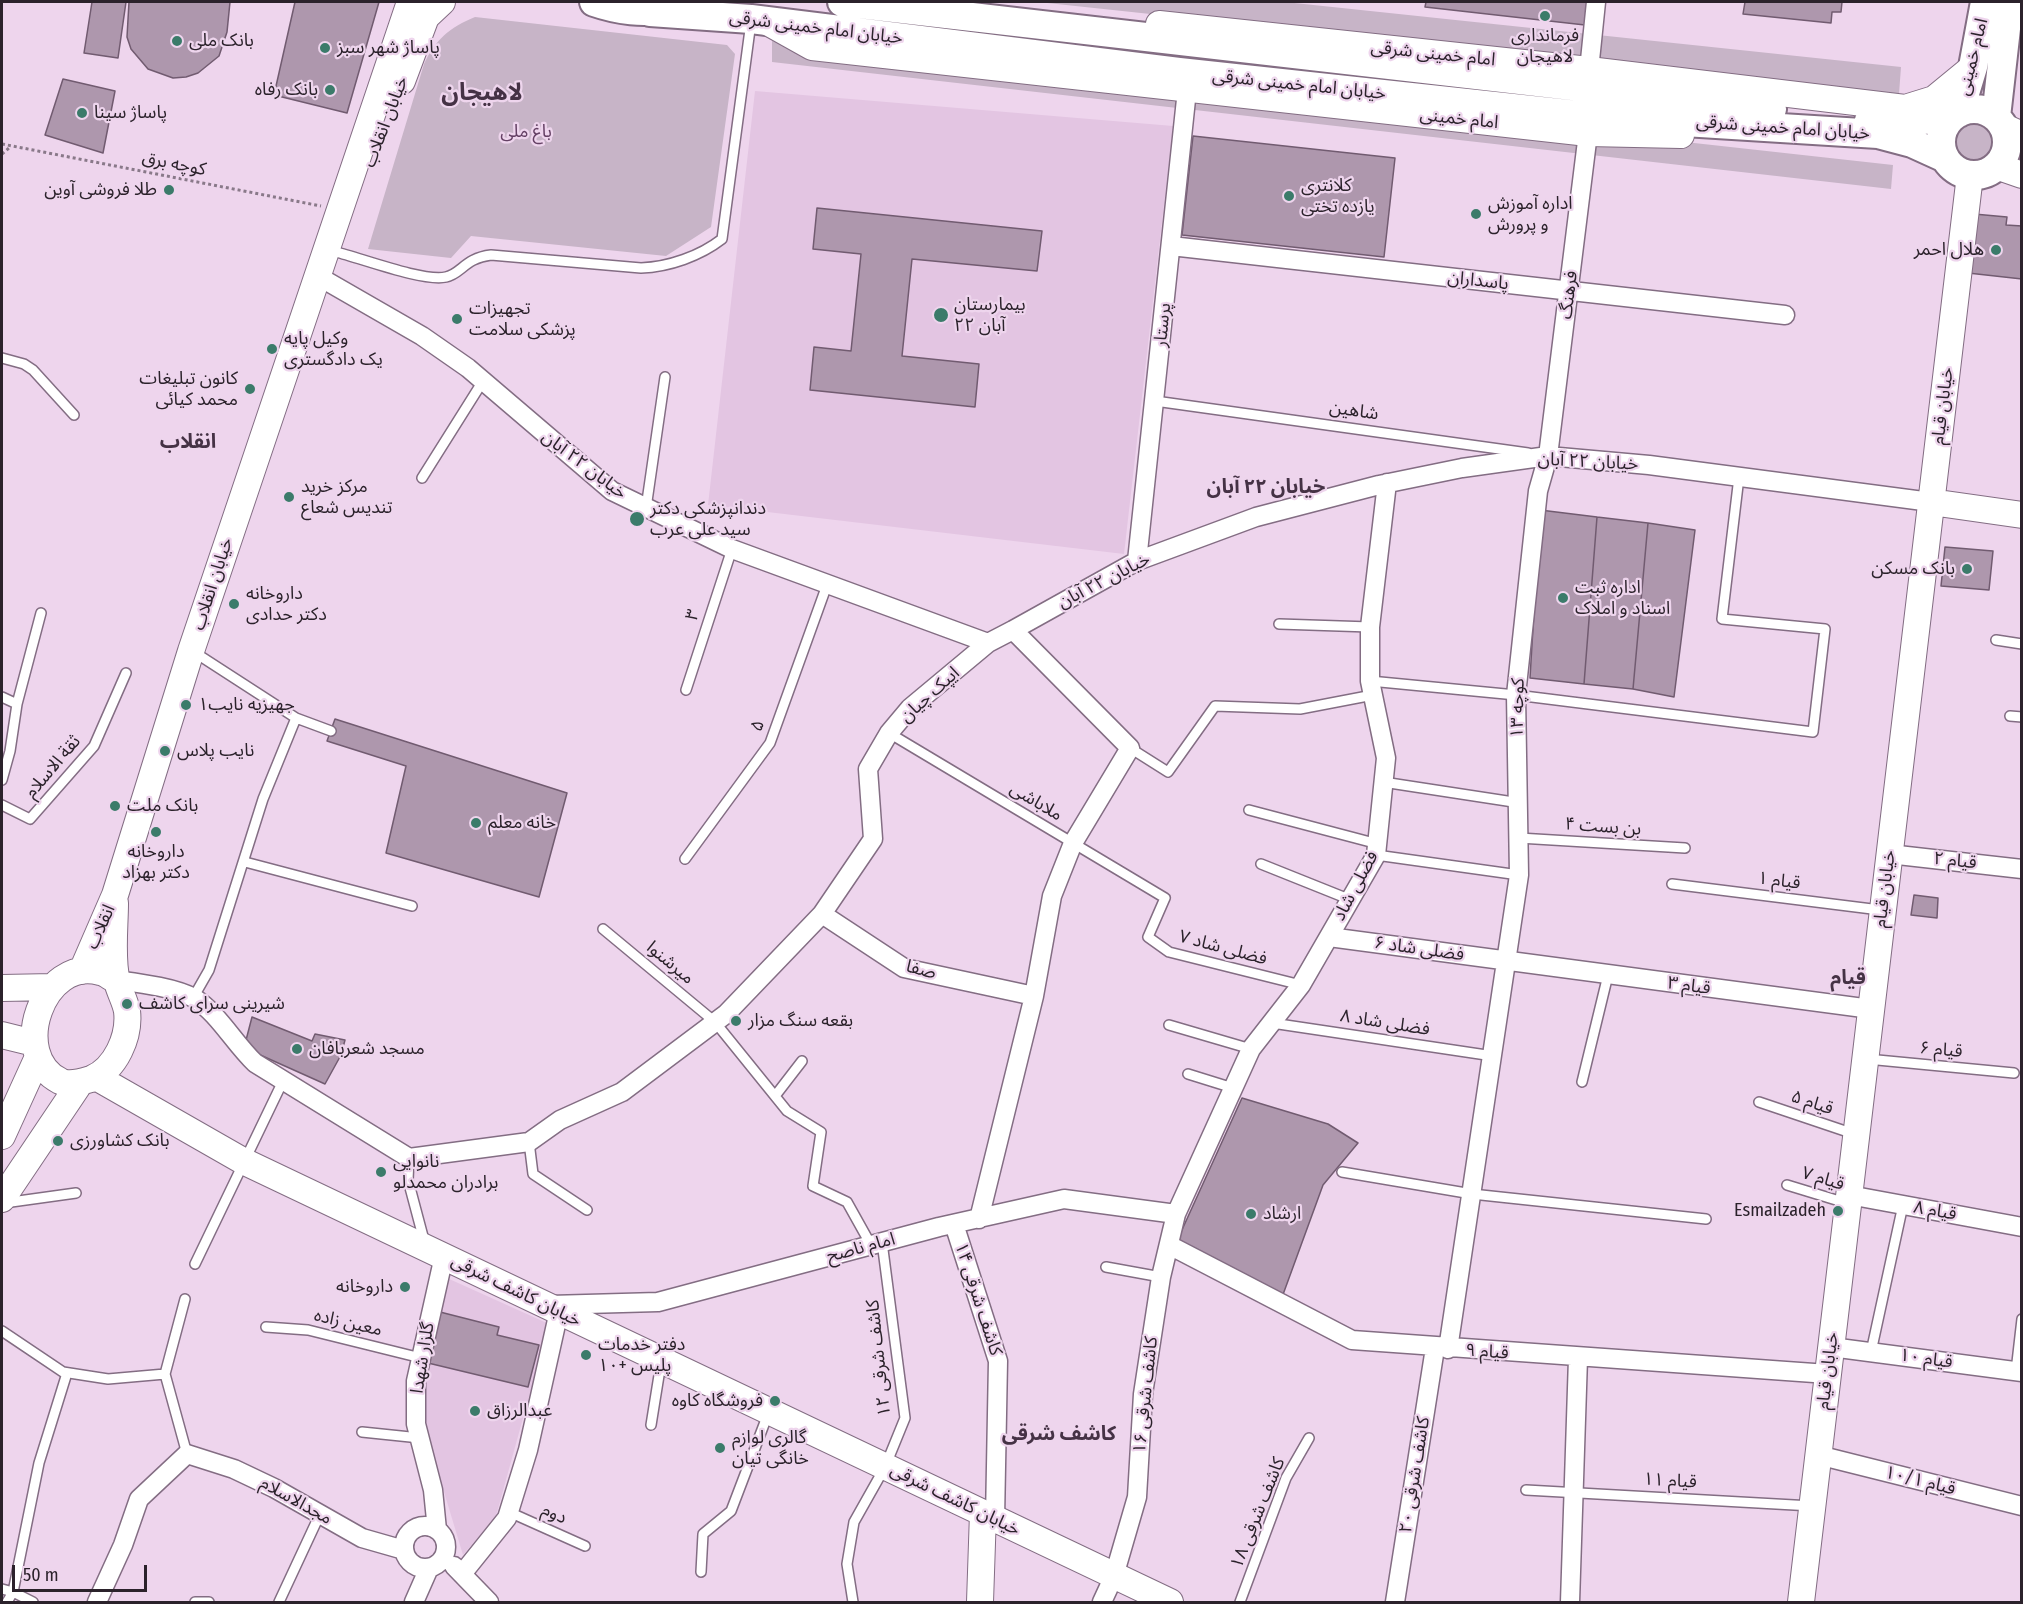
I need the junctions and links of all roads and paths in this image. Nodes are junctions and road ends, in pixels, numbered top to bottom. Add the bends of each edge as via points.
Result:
1 (410, 2) edge
2 (442, 2) edge
3 (576, 2) edge
4 (678, 2) edge
5 (842, 2) edge
6 (952, 2) edge
7 (1596, 2) edge
8 (1985, 2) edge
9 (2009, 2) edge
10 (601, 4) edge
11 (650, 12) junction
12 (759, 20) junction
13 (1973, 67) junction
14 (1589, 70) junction
15 (1186, 90) junction
16 (1954, 116) junction
17 (2007, 126) edge
18 (1588, 133) junction
19 (1912, 143) junction
20 (2, 144) edge
21 (9, 147) junction
22 (2, 154) edge
23 (1945, 158) junction
24 (1996, 172) edge
25 (341, 210) junction
26 (1171, 246) junction
27 (336, 252) junction
28 (316, 275) junction
29 (1569, 291) junction
30 (1785, 315) dead end
31 (2, 358) edge
32 (665, 377) dead end
33 (483, 381) junction
34 (1155, 401) junction
35 (74, 416) dead end
36 (1548, 456) junction
37 (1739, 477) junction
38 (422, 478) dead end
39 (1387, 483) junction
40 (1931, 502) junction
41 (646, 508) junction
42 (2022, 515) edge
43 (732, 549) junction
44 (1137, 561) junction
45 (827, 585) junction
46 (40, 613) dead end
47 (1280, 624) dead end
48 (1370, 627) junction
49 (1013, 630) junction
50 (1996, 640) dead end
51 (988, 643) junction
52 (2022, 644) edge
53 (191, 651) junction
54 (126, 673) dead end
55 (1371, 688) junction
56 (686, 690) dead end
57 (1516, 695) junction
58 (2, 697) edge
59 (17, 704) junction
60 (2010, 716) dead end
61 (2022, 717) edge
62 (296, 718) junction
63 (331, 731) dead end
64 (889, 733) junction
65 (1130, 748) junction
66 (2, 780) edge
67 (1383, 782) junction
68 (1520, 803) junction
69 (2, 805) edge
70 (1249, 810) dead end
71 (1519, 838) junction
72 (1073, 843) junction
73 (1685, 848) dead end
74 (1377, 850) junction
75 (1889, 854) junction
76 (685, 859) dead end
77 (245, 862) junction
78 (1261, 864) dead end
79 (2022, 869) edge
80 (1519, 875) junction
81 (1672, 884) dead end
82 (115, 895) junction
83 (1165, 898) joint
84 (1351, 900) junction
85 (412, 906) dead end
86 (1883, 910) junction
87 (822, 914) junction
88 (603, 929) dead end
89 (1329, 937) junction
90 (1508, 962) junction
91 (82, 971) junction
92 (1608, 975) junction
93 (116, 980) junction
94 (1300, 985) junction
95 (53, 987) junction
96 (2, 988) edge
97 (1034, 996) junction
98 (193, 998) junction
99 (1871, 1009) junction
100 (715, 1022) junction
101 (1272, 1023) junction
102 (1169, 1025) dead end
103 (2, 1035) edge
104 (1251, 1049) junction
105 (36, 1050) junction
106 (1493, 1056) junction
107 (1865, 1059) junction
108 (802, 1061) dead end
109 (2014, 1073) dead end
110 (1188, 1074) dead end
111 (88, 1080) junction
112 (283, 1081) junction
113 (1582, 1082) dead end
114 (1233, 1089) junction
115 (775, 1096) junction
116 (1759, 1102) dead end
117 (1856, 1134) junction
118 (2, 1136) edge
119 (529, 1142) junction
120 (409, 1158) junction
121 (243, 1161) junction
122 (1342, 1172) dead end
123 (1787, 1185) dead end
124 (76, 1193) dead end
125 (1472, 1194) junction
126 (1849, 1200) junction
127 (2, 1201) edge
128 (1903, 1205) junction
129 (587, 1210) dead end
130 (1176, 1214) junction
131 (979, 1219) junction
132 (1706, 1219) dead end
133 (954, 1224) junction
134 (2022, 1227) edge
135 (877, 1244) junction
136 (1169, 1245) junction
137 (435, 1252) junction
138 (195, 1264) dead end
139 (1106, 1267) dead end
140 (1161, 1277) junction
141 (185, 1299) dead end
142 (552, 1308) junction
143 (2022, 1319) edge
144 (266, 1327) dead end
145 (2, 1331) edge
146 (1831, 1347) junction
147 (1442, 1348) junction
148 (1871, 1352) junction
149 (421, 1358) junction
150 (1578, 1358) junction
151 (662, 1360) junction
152 (2019, 1371) edge
153 (67, 1373) junction
154 (165, 1374) junction
155 (1828, 1374) junction
156 (769, 1411) junction
157 (651, 1425) dead end
158 (362, 1432) dead end
159 (420, 1438) junction
160 (1310, 1438) dead end
161 (187, 1454) junction
162 (1818, 1455) junction
163 (885, 1467) junction
164 (1526, 1490) dead end
165 (1574, 1492) junction
166 (1812, 1506) junction
167 (2022, 1506) edge
168 (509, 1512) junction
169 (320, 1514) junction
170 (997, 1520) junction
171 (437, 1530) junction
172 (585, 1546) dead end
173 (404, 1550) junction
174 (445, 1556) junction
175 (429, 1568) junction
176 (701, 1572) dead end
177 (462, 1574) junction
178 (1114, 1576) junction
179 (2, 1589) edge
180 (13, 1592) junction
181 (7, 1602) edge
182 (33, 1602) edge
183 (97, 1602) edge
184 (195, 1602) edge
185 (209, 1602) edge
186 (279, 1602) edge
187 (414, 1602) edge
188 (489, 1602) edge
189 (853, 1602) edge
190 (980, 1602) edge
191 (1102, 1602) edge
192 (1170, 1602) edge
193 (1240, 1602) edge
194 (1395, 1602) edge
195 (1570, 1602) edge
196 (1801, 1602) edge

1 - 25 main road, خیابان انقلاب
2 - 27 main road, خیابان انقلاب via 426,17
3 - 10 main road
4 - 11 main road
5 - 16 main road, خیابان امام خمینی شرقی via 1882,122
6 - 14 main road, امام خمینی شرقی
7 - 14 street
8 - 13 main road, امام خمینی
9 - 17 main road, امام خمینی
10 - 11 main road, خیابان امام خمینی شرقی
11 - 12 main road, خیابان امام خمینی شرقی
12 - 15 main road via 812,47
12 - 19 main road, خیابان امام خمینی شرقی via 1179,72 1587,116 1878,134
12 - 27 lane via 722,238 713,246 665,267 641,268 491,255 477,257 448,277 430,277
13 - 14 main road, امام خمینی شرقی via 1934,99 1905,108
13 - 16 main road, امام خمینی
15 - 18 main road, امام خمینی
15 - 26 street, پرستار
16 - 17 main road via 1971,109 1984,110
16 - 23 main road via 1941,138
17 - 24 main road via 2007,148
18 - 19 main road
18 - 29 street, فرهنگ
19 - 23 main road, خیابان امام خمینی شرقی
20 - 21 path, کوچه برق
21 - 22 path
21 - 25 path, کوچه برق
23 - 24 main road via 1960,172
24 - 40 main road, خیابان قیام
25 - 28 main road, خیابان انقلاب
26 - 29 street, پاسداران
26 - 34 street, پرستار
27 - 28 main road, خیابان انقلاب
28 - 33 street, خیابان ۲۲ آبان via 422,336
28 - 53 main road, خیابان انقلاب
29 - 30 street, پاسداران
29 - 36 street, فرهنگ
31 - 35 lane via 33,370
32 - 41 lane
33 - 38 lane
33 - 41 street, خیابان ۲۲ آبان via 612,491
34 - 36 lane, شاهین
34 - 44 street, پرستار
36 - 37 street, خیابان ۲۲ آبان
36 - 39 street, خیابان ۲۲ آبان
36 - 57 street, کوچه ۱۳ via 1538,491
37 - 40 street, خیابان ۲۲ آبان
37 - 57 lane via 1722,619 1825,629 1813,732
39 - 44 street, خیابان ۲۲ آبان via 1256,517
39 - 48 street, فضلی شاد
40 - 42 main road, خیابان ۲۲ آبان
40 - 75 main road, خیابان قیام
41 - 43 street, خیابان ۲۲ آبان
43 - 45 street, خیابان ۲۲ آبان
43 - 56 lane, ۳
44 - 49 street, خیابان ۲۲ آبان
45 - 51 street, خیابان ۲۲ آبان
45 - 76 lane, ۵ via 770,743
46 - 59 lane
47 - 48 lane
48 - 55 street, فضلی شاد
49 - 51 street, خیابان ۲۲ آبان
49 - 65 street
50 - 52 lane
51 - 64 street, ایپک چیان via 910,708
53 - 62 lane
53 - 82 main road, خیابان انقلاب
54 - 69 lane, ثقة‌ الاسلام via 94,746 30,819
55 - 57 lane
55 - 65 lane via 1300,709 1215,706 1168,772
55 - 67 street, فضلی شاد via 1386,758
57 - 68 street, کوچه ۱۳
58 - 59 lane
59 - 66 lane
60 - 61 lane
62 - 63 lane
62 - 77 lane via 263,799
64 - 72 lane, ملاباشی
64 - 87 street, ایپک چیان via 868,769 873,839
65 - 72 street
67 - 68 lane
67 - 74 street, فضلی شاد
68 - 71 street, کوچه ۱۳
70 - 74 lane
71 - 73 lane, بن بست ۴
71 - 80 street, کوچه ۱۳
72 - 83 lane, ملاباشی
72 - 97 street via 1052,896
74 - 80 lane
74 - 84 street, فضلی شاد
75 - 79 street, قیام ۲
75 - 86 main road, خیابان قیام
77 - 85 lane
77 - 98 lane via 209,970
78 - 84 lane
80 - 90 street, کوچه ۱۳
81 - 86 lane, قیام ۱
82 - 91 main road, انقلاب
82 - 93 main road, انقلاب
83 - 94 lane, فضلی شاد ۷ via 1148,937 1169,952
84 - 89 street, فضلی شاد
86 - 99 main road, خیابان قیام
87 - 97 street, صفا via 904,968
87 - 100 street, ایپک چیان
88 - 100 lane, میرشنوا
89 - 90 street, فضلی شاد ۶
89 - 94 street, فضلی شاد
90 - 92 street, قیام ۳
90 - 106 street, کوچه ۱۳
91 - 93 main road via 100,972
91 - 95 main road
92 - 99 street, قیام ۳
92 - 113 lane
93 - 98 street via 147,984
93 - 111 main road via 127,1013 124,1042 108,1066
94 - 101 street, فضلی شاد
95 - 96 main road
95 - 105 main road via 38,1012
97 - 131 street
98 - 112 street via 255,1063
99 - 107 main road, خیابان قیام
100 - 115 lane, میرشنوا
100 - 119 street, ایپک چیان via 622,1092 560,1120
101 - 104 street, فضلی شاد
101 - 106 lane, فضلی شاد ۸
102 - 104 lane
103 - 105 main road
104 - 114 street, فضلی شاد
105 - 111 main road via 47,1072 62,1082
105 - 118 main road
106 - 125 street, کوچه ۱۳
107 - 109 lane, قیام ۶
107 - 117 main road, خیابان قیام
108 - 115 lane
110 - 114 lane
111 - 121 main road, خیابان کاشف شرقی
111 - 127 main road
112 - 120 street
112 - 121 lane
114 - 130 street, فضلی شاد
115 - 135 lane, میرشنوا via 787,1111 821,1132 813,1186 847,1203
116 - 117 lane, قیام ۵
117 - 126 main road, خیابان قیام
119 - 120 street
119 - 129 lane via 533,1174
120 - 137 lane via 408,1180
121 - 137 main road, خیابان کاشف شرقی
121 - 138 lane
122 - 125 lane
123 - 126 lane, قیام ۷
124 - 127 lane
125 - 132 lane
125 - 147 street, کاشف شرقی ۲۰
126 - 128 street, قیام ۸
126 - 146 main road, خیابان قیام
128 - 134 street, قیام ۸
128 - 148 lane
130 - 131 street, امام ناصح via 1064,1199
130 - 136 street, کاشف شرقی ۱۶
131 - 133 street, امام ناصح
133 - 135 street, امام ناصح
133 - 170 street, کاشف شرقی ۱۴ via 998,1360
135 - 142 street, امام ناصح via 658,1302
135 - 163 lane, کاشف شرقی ۱۲ via 905,1418
136 - 140 street, کاشف شرقی ۱۶
136 - 147 street, قیام ۹ via 1352,1341
137 - 142 main road, خیابان کاشف شرقی
137 - 149 street, گلزار شهدا
139 - 140 lane
140 - 178 street, کاشف شرقی ۱۶ via 1143,1394 1137,1497
141 - 154 lane
142 - 151 main road, خیابان کاشف شرقی
142 - 168 street via 528,1450
143 - 152 lane
144 - 149 lane, معین زاده via 308,1330
145 - 153 lane
146 - 148 street, قیام ۱۰
146 - 155 main road, خیابان قیام
147 - 150 street, قیام ۹
147 - 194 street, کاشف شرقی ۲۰
148 - 152 street, قیام ۱۰
149 - 159 street, گلزار شهدا via 416,1382
150 - 155 street, قیام ۹
150 - 165 street
151 - 156 main road, خیابان کاشف شرقی
151 - 157 lane
153 - 154 lane via 108,1378
153 - 180 lane via 39,1463
154 - 161 lane
155 - 162 main road, خیابان قیام
156 - 163 main road, خیابان کاشف شرقی
156 - 176 lane via 731,1511 704,1534
158 - 159 lane
159 - 171 street, گلزار شهدا via 433,1490
160 - 193 lane, کاشف شرقی ۱۸ via 1286,1478
161 - 169 street, مجدالاسلام via 234,1469
161 - 183 street via 139,1499
162 - 166 main road, خیابان قیام
162 - 167 street, قیام ۱۰/۱
163 - 170 main road, خیابان کاشف شرقی
163 - 189 lane, کاشف شرقی ۱۲ via 854,1522 847,1564
164 - 165 lane, قیام ۱۱
165 - 166 lane, قیام ۱۱
165 - 195 street
166 - 196 main road, خیابان قیام
168 - 172 lane, دوم
168 - 177 street
169 - 173 street, مجدالاسلام via 362,1538
169 - 186 lane
170 - 178 main road, خیابان کاشف شرقی
170 - 190 main road via 982,1553
171 - 173 street via 417,1527 407,1536
171 - 174 street via 446,1541
173 - 175 street via 415,1566
174 - 175 street
174 - 177 street
175 - 187 street
177 - 188 street
178 - 191 street, کاشف شرقی ۱۶
178 - 192 main road, خیابان کاشف شرقی
179 - 180 lane
180 - 181 lane
180 - 182 lane
184 - 185 lane

